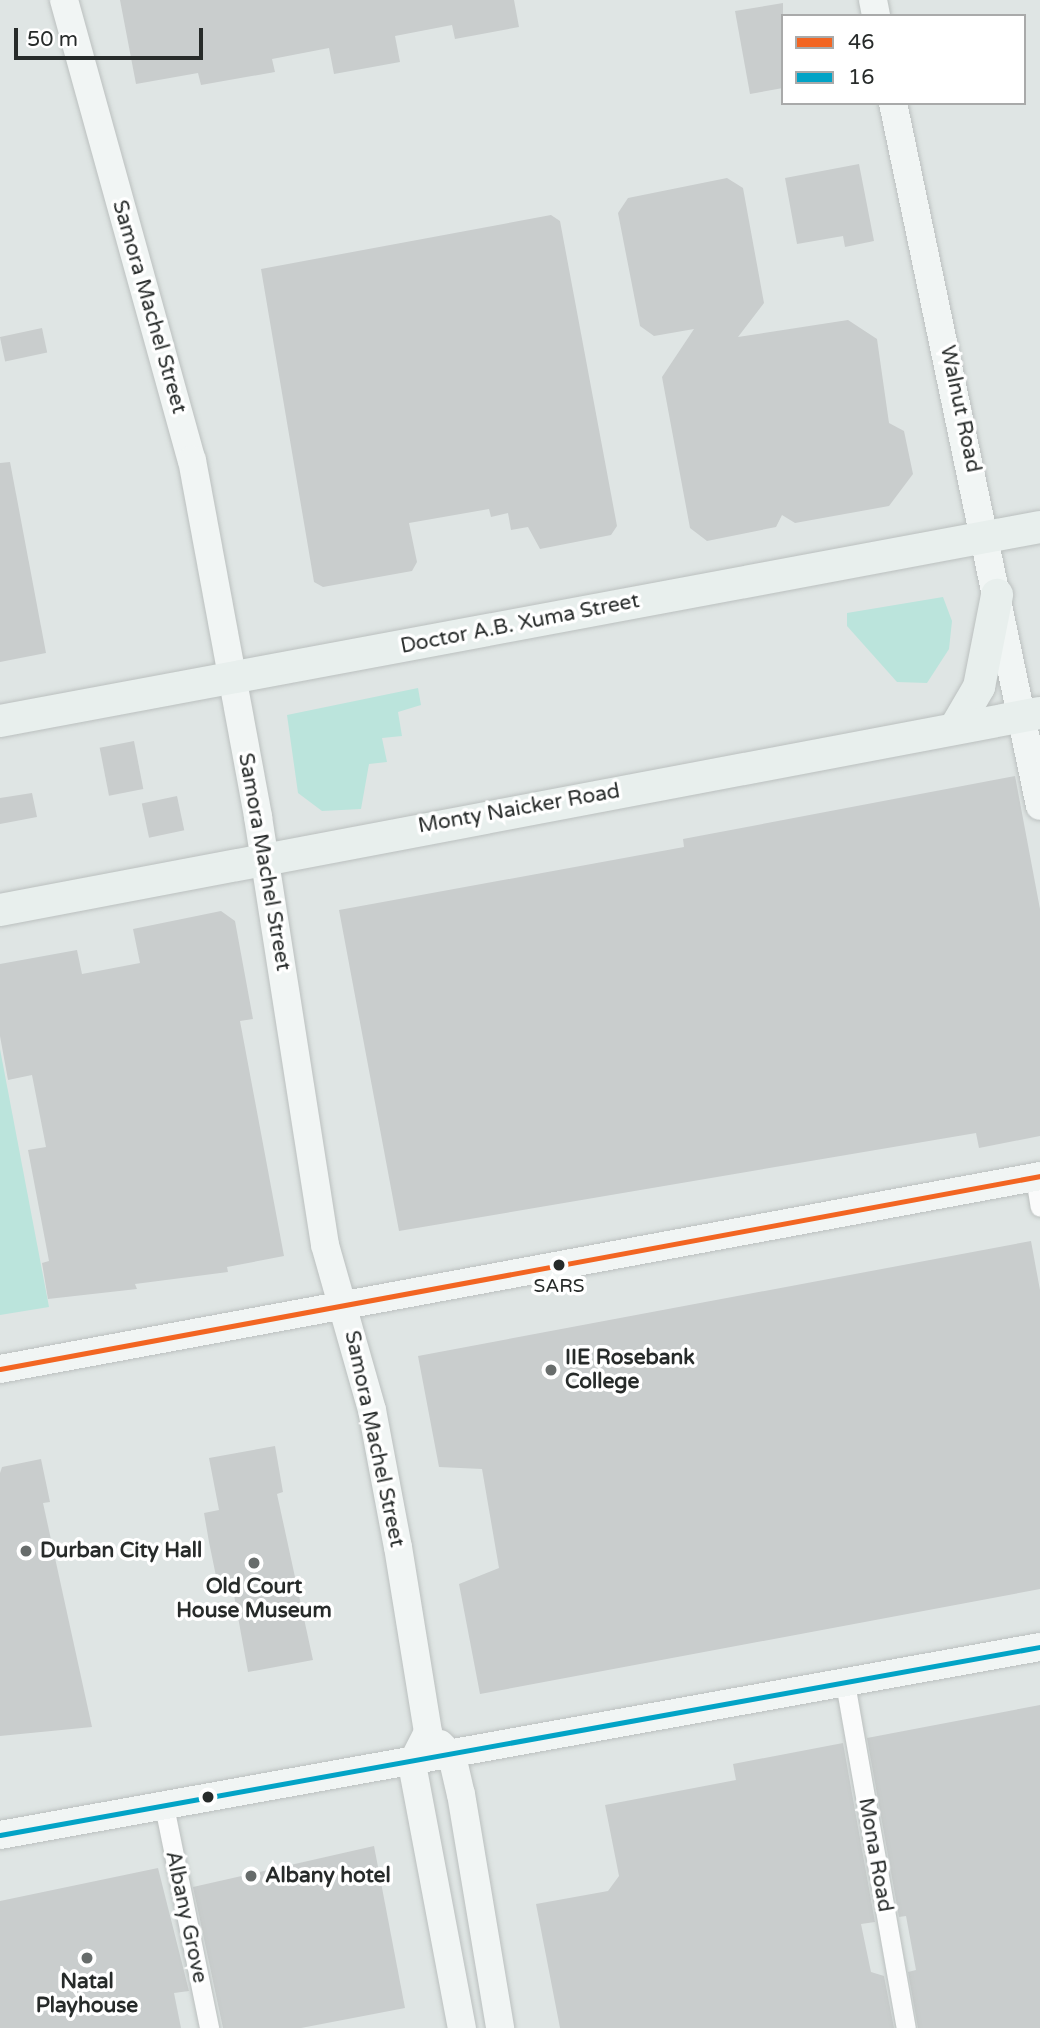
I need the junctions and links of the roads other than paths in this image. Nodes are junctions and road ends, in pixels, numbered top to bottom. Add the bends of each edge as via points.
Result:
1 (64, 0) edge
2 (893, 105) edge
3 (1040, 527) edge
4 (987, 537) junction
5 (997, 595) junction
6 (230, 679) junction
7 (1031, 715) edge
8 (0, 721) edge
9 (954, 728) junction
10 (1040, 806) edge
11 (265, 859) junction
12 (0, 910) edge
13 (1037, 1177) edge
14 (1040, 1207) edge
15 (344, 1304) junction
16 (0, 1369) edge
17 (1040, 1647) edge
18 (845, 1683) junction
19 (428, 1732) junction
20 (452, 1756) junction
21 (412, 1764) junction
22 (163, 1806) junction
23 (0, 1835) edge
24 (498, 2016) edge
25 (460, 2019) edge
26 (209, 2028) edge
27 (906, 2028) edge

1 - 6 main road, Samora Machel Street via 173,379
2 - 4 main road, Walnut Road
3 - 4 main road, Doctor A.B. Xuma Street
4 - 5 main road, Walnut Road
4 - 6 main road, Doctor A.B. Xuma Street
5 - 7 main road, Walnut Road
5 - 9 main road via 979,687
6 - 8 main road, Doctor A.B. Xuma Street
6 - 11 main road, Samora Machel Street
7 - 9 main road, Monty Naicker Road
7 - 10 main road, Walnut Road
9 - 11 main road, Monty Naicker Road
11 - 12 main road, Monty Naicker Road
11 - 15 main road, Samora Machel Street via 325,1245
13 - 14 street
13 - 15 main road
15 - 16 main road
15 - 19 main road, Samora Machel Street via 372,1410
17 - 18 main road
18 - 20 main road
18 - 27 street, Mona Road
19 - 20 main road
19 - 21 main road
20 - 21 main road
20 - 24 main road
21 - 22 main road
21 - 25 main road
22 - 23 main road
22 - 26 street, Albany Grove
24 - 25 main road

